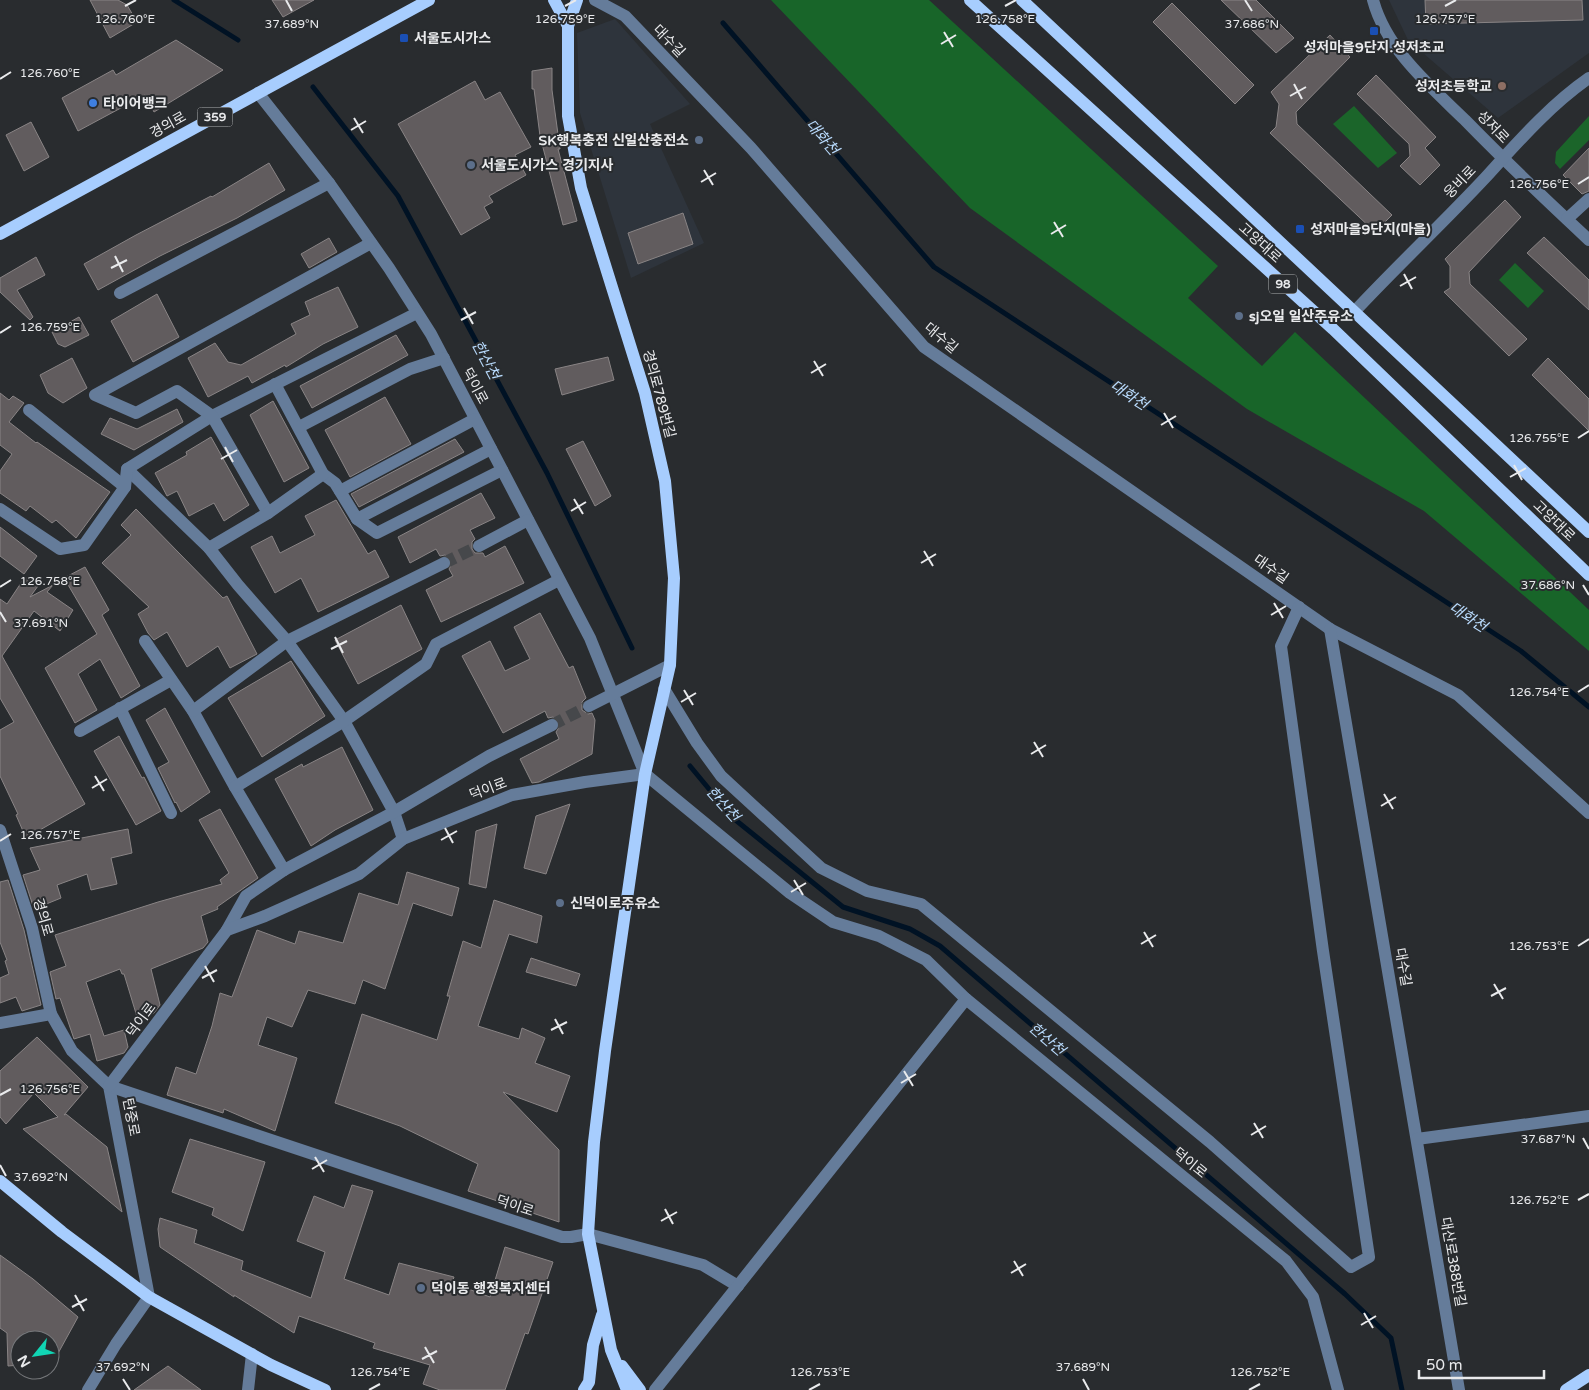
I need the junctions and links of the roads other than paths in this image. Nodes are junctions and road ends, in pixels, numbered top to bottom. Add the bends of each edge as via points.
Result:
1 (429, 0) edge
2 (554, 0) edge
3 (577, 0) edge
4 (595, 0) edge
5 (970, 0) edge
6 (1022, 0) edge
7 (1373, 0) edge
8 (568, 26) junction
9 (1589, 78) edge
10 (258, 93) junction
11 (1502, 158) junction
12 (329, 183) junction
13 (1589, 200) edge
14 (1567, 220) junction
15 (0, 234) edge
16 (1589, 240) edge
17 (371, 243) junction
18 (120, 293) dead end
19 (1355, 311) junction
20 (417, 312) junction
21 (444, 358) junction
22 (275, 384) junction
23 (29, 410) dead end
24 (212, 416) junction
25 (475, 419) junction
26 (299, 427) junction
27 (491, 449) junction
28 (127, 469) junction
29 (502, 470) junction
30 (323, 474) junction
31 (125, 487) junction
32 (340, 491) junction
33 (0, 509) edge
34 (268, 513) junction
35 (357, 520) junction
36 (528, 520) junction
37 (1589, 532) edge
38 (478, 546) tunnel mouth
39 (210, 548) junction
40 (444, 563) tunnel mouth
41 (1589, 575) edge
42 (559, 580) junction
43 (1299, 607) junction
44 (1330, 629) junction
45 (145, 641) dead end
46 (287, 641) junction
47 (670, 665) junction
48 (171, 680) junction
49 (664, 689) junction
50 (613, 695) junction
51 (589, 706) tunnel mouth
52 (120, 708) junction
53 (193, 711) junction
54 (344, 721) junction
55 (552, 725) tunnel mouth
56 (80, 730) dead end
57 (645, 774) junction
58 (235, 787) junction
59 (394, 812) junction
60 (171, 813) dead end
61 (1589, 813) edge
62 (0, 830) edge
63 (403, 839) junction
64 (284, 870) junction
65 (227, 930) junction
66 (966, 999) junction
67 (51, 1014) junction
68 (0, 1024) edge
69 (110, 1086) junction
70 (1589, 1116) edge
71 (1417, 1139) junction
72 (0, 1181) edge
73 (588, 1234) junction
74 (738, 1286) junction
75 (149, 1297) junction
76 (603, 1312) junction
77 (611, 1350) junction
78 (252, 1354) junction
79 (1589, 1375) edge
80 (88, 1390) edge
81 (248, 1390) edge
82 (325, 1390) edge
83 (584, 1390) edge
84 (627, 1390) edge
85 (640, 1390) edge
86 (656, 1390) edge
87 (1338, 1390) edge
88 (1459, 1390) edge
89 (1566, 1390) edge

1 - 10 main road, 경의로 / 359
2 - 8 main road
3 - 8 main road
4 - 43 street, 대수길 via 625,16 738,134 924,348
5 - 41 main road, 고양대로 / 98 via 1326,323
6 - 19 main road, 고양대로 / 98
7 - 11 street, 성저로 via 1395,47
8 - 47 main road, 경의로789번길 via 568,116 581,188 645,393 665,481 674,578
9 - 11 street, 웅비로
10 - 12 street, 덕이로
10 - 15 main road, 경의로 / 359
11 - 14 street, 성저로
11 - 19 street, 웅비로
12 - 17 street, 덕이로
12 - 18 street
13 - 14 street
14 - 16 street, 성저로
17 - 20 street, 덕이로
17 - 24 street via 95,395 136,413 177,391
19 - 37 main road, 고양대로 / 98
20 - 21 street, 덕이로
20 - 22 street
21 - 25 street, 덕이로
21 - 26 street via 410,369
22 - 24 street
22 - 26 street
23 - 31 street
24 - 28 street
24 - 34 street
25 - 27 street, 덕이로
25 - 32 street
26 - 30 street
27 - 29 street, 덕이로
27 - 35 street
28 - 31 street
28 - 39 street
29 - 35 street via 377,533
29 - 36 street, 덕이로
30 - 32 street
30 - 34 street
31 - 33 street via 84,545 60,549
32 - 35 street
34 - 39 street
36 - 38 street
36 - 42 street, 덕이로
39 - 46 street
40 - 46 street
42 - 50 street, 덕이로 via 590,638
42 - 54 street via 436,644 426,664
43 - 44 street, 대수길
43 - 49 street via 1280,646 1369,1257 1351,1267 1210,1142 921,904 867,891 821,868 721,776
44 - 61 street, 대수길 via 1458,695
44 - 71 street, 대수길
45 - 48 street
46 - 53 street
46 - 54 street
47 - 49 main road, 경의로789번길
47 - 50 street
48 - 52 street
48 - 53 street
49 - 57 main road, 경의로789번길
50 - 51 street
50 - 57 street, 덕이로
52 - 56 street
52 - 60 street
53 - 58 street
54 - 58 street
54 - 59 street
55 - 59 street via 490,756
57 - 63 street, 덕이로 via 512,795
57 - 66 street, 덕이로 via 790,893 833,922 879,936 926,960
57 - 73 main road via 605,1051 594,1142
58 - 64 street
59 - 63 street
59 - 64 street
62 - 67 street, 경의로 via 32,928
63 - 65 street, 덕이로 via 359,874
64 - 65 street via 246,896
65 - 69 street, 덕이로
66 - 74 street
66 - 87 street, 덕이로 via 1286,1261 1312,1297
67 - 68 street
67 - 69 street, 탄중로 via 72,1051
69 - 73 street, 덕이로 via 562,1237
69 - 75 street, 탄중로
70 - 71 street
71 - 88 street, 대산로388번길
72 - 75 main road
73 - 74 street via 703,1265
73 - 76 main road
74 - 86 street
75 - 78 main road
75 - 80 street
76 - 77 main road
76 - 83 main road via 593,1345 589,1382
77 - 84 main road
77 - 85 main road
78 - 81 street
78 - 82 main road
79 - 89 main road

